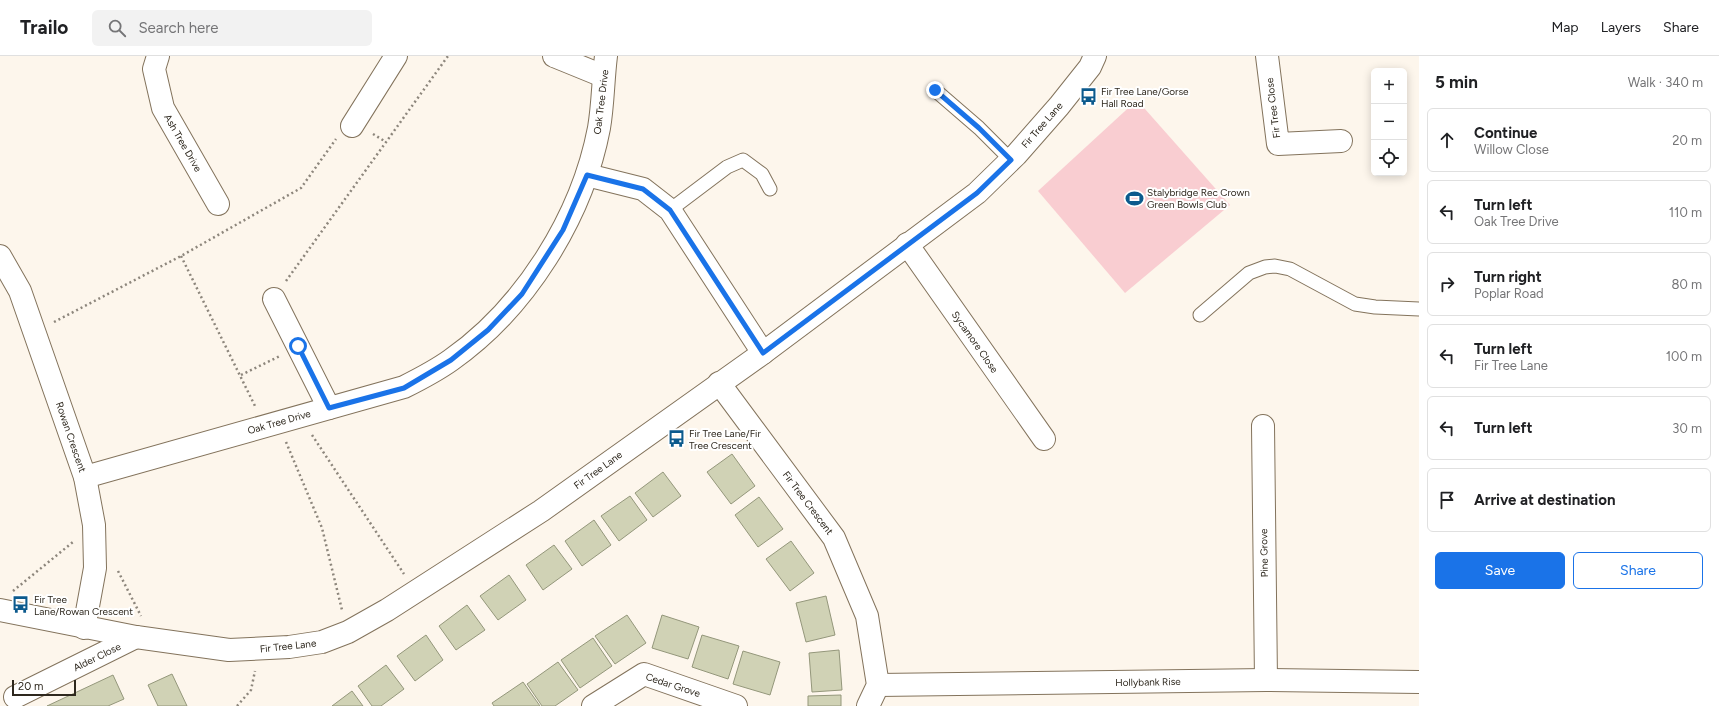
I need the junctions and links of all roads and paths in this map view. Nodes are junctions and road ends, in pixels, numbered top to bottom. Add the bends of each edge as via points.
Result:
1 (158, 56) edge
2 (396, 56) edge
3 (448, 56) edge
4 (554, 56) edge
5 (1095, 56) edge
6 (1267, 56) edge
7 (605, 66) edge
8 (935, 90) dead end
9 (352, 126) joint
10 (1341, 141) dead end
11 (1011, 160) junction
12 (587, 175) junction
13 (770, 189) dead end
14 (218, 204) dead end
15 (670, 210) junction
16 (906, 244) junction
17 (0, 256) edge
18 (180, 256) junction
19 (274, 299) joint
20 (1419, 309) edge
21 (1200, 315) dead end
22 (34, 332) junction
23 (298, 346) junction
24 (763, 353) junction
25 (241, 376) junction
26 (719, 383) junction
27 (329, 408) junction
28 (299, 416) junction
29 (271, 424) junction
30 (1262, 426) dead end
31 (1044, 439) dead end
32 (85, 477) junction
33 (94, 525) junction
34 (115, 565) dead end
35 (12, 592) dead end
36 (416, 592) junction
37 (0, 610) edge
38 (84, 628) junction
39 (348, 632) junction
40 (144, 638) junction
41 (260, 649) junction
42 (1266, 680) junction
43 (1419, 682) edge
44 (878, 685) junction
45 (15, 697) dead end
46 (237, 706) edge
47 (593, 706) edge
48 (736, 706) edge
49 (868, 706) edge

1 - 14 street, Ash Tree Drive via 154,69 162,108
2 - 9 street
3 - 19 path
4 - 7 street
5 - 11 street, Fir Tree Lane via 1090,67 1059,106
6 - 10 street, Fir Tree Close via 1278,144
7 - 12 street, Oak Tree Drive via 599,128
8 - 11 lane
9 - 18 path via 340,133 301,188
11 - 16 street, Fir Tree Lane via 977,193
12 - 15 street via 643,189
12 - 27 street, Oak Tree Drive via 563,230 522,294 488,330 451,360 404,388
13 - 15 lane via 762,174 743,160 727,167
15 - 24 street
16 - 24 street, Fir Tree Lane
16 - 31 street, Sycamore Close
17 - 22 street, Rowan Crescent via 20,291
18 - 22 path
18 - 25 path
19 - 23 street
20 - 21 lane via 1356,304 1290,269 1274,266 1249,273
22 - 32 street, Rowan Crescent
23 - 25 path
23 - 27 street
24 - 26 street, Fir Tree Lane
25 - 29 path
26 - 36 street, Fir Tree Lane via 541,510
26 - 44 street, Fir Tree Crescent via 834,538 867,616
27 - 28 street, Oak Tree Drive
28 - 29 street, Oak Tree Drive
28 - 36 path
29 - 32 street, Oak Tree Drive
29 - 39 path via 322,528
30 - 42 street, Pine Grove
32 - 33 street, Rowan Crescent
33 - 35 path
33 - 38 street, Rowan Crescent via 95,568
34 - 40 path
36 - 39 street, Fir Tree Lane
37 - 38 street, Fir Tree Lane
38 - 40 street, Fir Tree Lane
39 - 41 street, Fir Tree Lane via 322,642 289,648
40 - 41 street, Fir Tree Lane via 229,650
40 - 45 street, Alder Close
41 - 46 path via 251,690
42 - 43 street, Hollybank Rise
42 - 44 street, Hollybank Rise
44 - 49 street
47 - 48 street, Cedar Grove via 644,674

